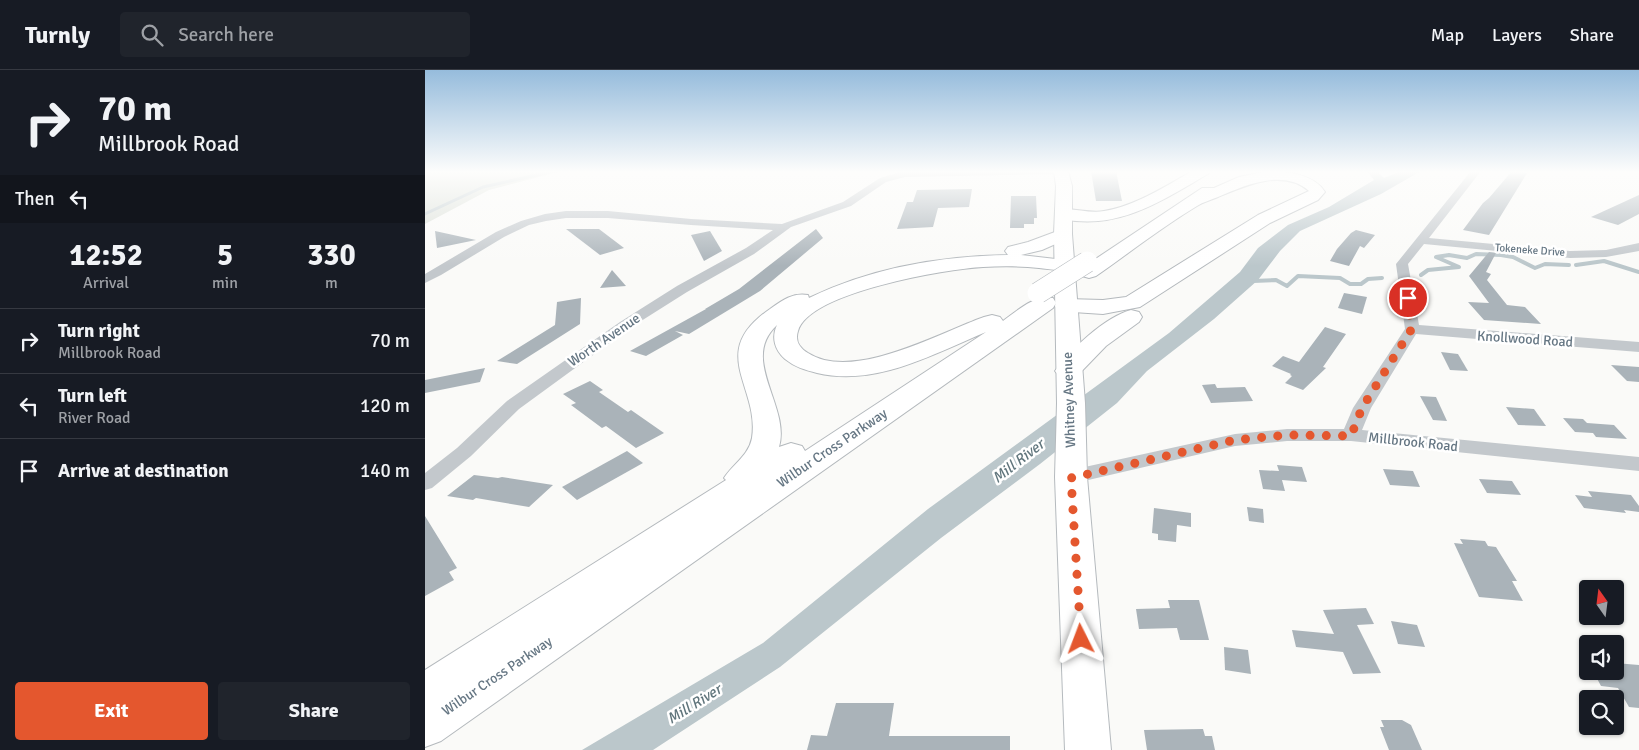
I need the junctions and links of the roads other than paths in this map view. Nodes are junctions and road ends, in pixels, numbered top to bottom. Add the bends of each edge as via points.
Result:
1 (835, 203) edge
2 (1064, 203) edge
3 (1142, 203) edge
4 (1175, 203) edge
5 (1191, 203) edge
6 (1300, 203) edge
7 (1315, 203) edge
8 (1450, 203) edge
9 (1064, 224) junction
10 (783, 227) junction
11 (1421, 240) junction
12 (1639, 247) edge
13 (1015, 251) junction
14 (1076, 264) junction
15 (425, 279) edge
16 (1054, 305) junction
17 (1131, 317) junction
18 (992, 322) junction
19 (1411, 330) junction
20 (1639, 347) edge
21 (1068, 371) junction
22 (1351, 436) junction
23 (1071, 463) junction
24 (1639, 464) edge
25 (425, 483) edge
26 (721, 499) junction
27 (425, 694) edge
28 (425, 725) edge
29 (1088, 750) edge

1 - 10 street, Worth Avenue
2 - 9 main road, Whitney Avenue
3 - 9 main road via 1118,215
4 - 14 main road
5 - 14 main road
6 - 16 main road via 1255,224 1140,299 1114,306
7 - 17 main road via 1267,226
8 - 11 street
9 - 13 main road via 1035,246
9 - 14 main road, Whitney Avenue
10 - 15 street via 629,215 556,216 509,230
10 - 25 street, Worth Avenue via 750,251 625,325 537,386
11 - 12 street, Tokeneke Drive via 1577,253 1618,253
11 - 19 street via 1402,264
13 - 14 main road via 1038,252
13 - 26 main road via 934,259 872,273 811,295 772,318 756,336 750,359 765,412 767,438 757,460
14 - 16 main road, Whitney Avenue
14 - 18 main road via 978,262 895,274 837,294 807,309 791,321 785,340 791,352 808,362 826,367 852,368 909,356
16 - 17 main road via 1104,323
16 - 18 main road, Wilbur Cross Parkway
16 - 21 main road, Whitney Avenue
16 - 28 main road, Wilbur Cross Parkway
17 - 21 main road via 1107,332
18 - 26 main road, Wilbur Cross Parkway
19 - 20 street, Knollwood Road
19 - 22 street via 1362,408
21 - 23 main road, Whitney Avenue
22 - 23 street, Millbrook Road via 1287,435 1235,440
22 - 24 street, Millbrook Road
23 - 29 main road, Whitney Avenue
26 - 27 main road, Wilbur Cross Parkway

